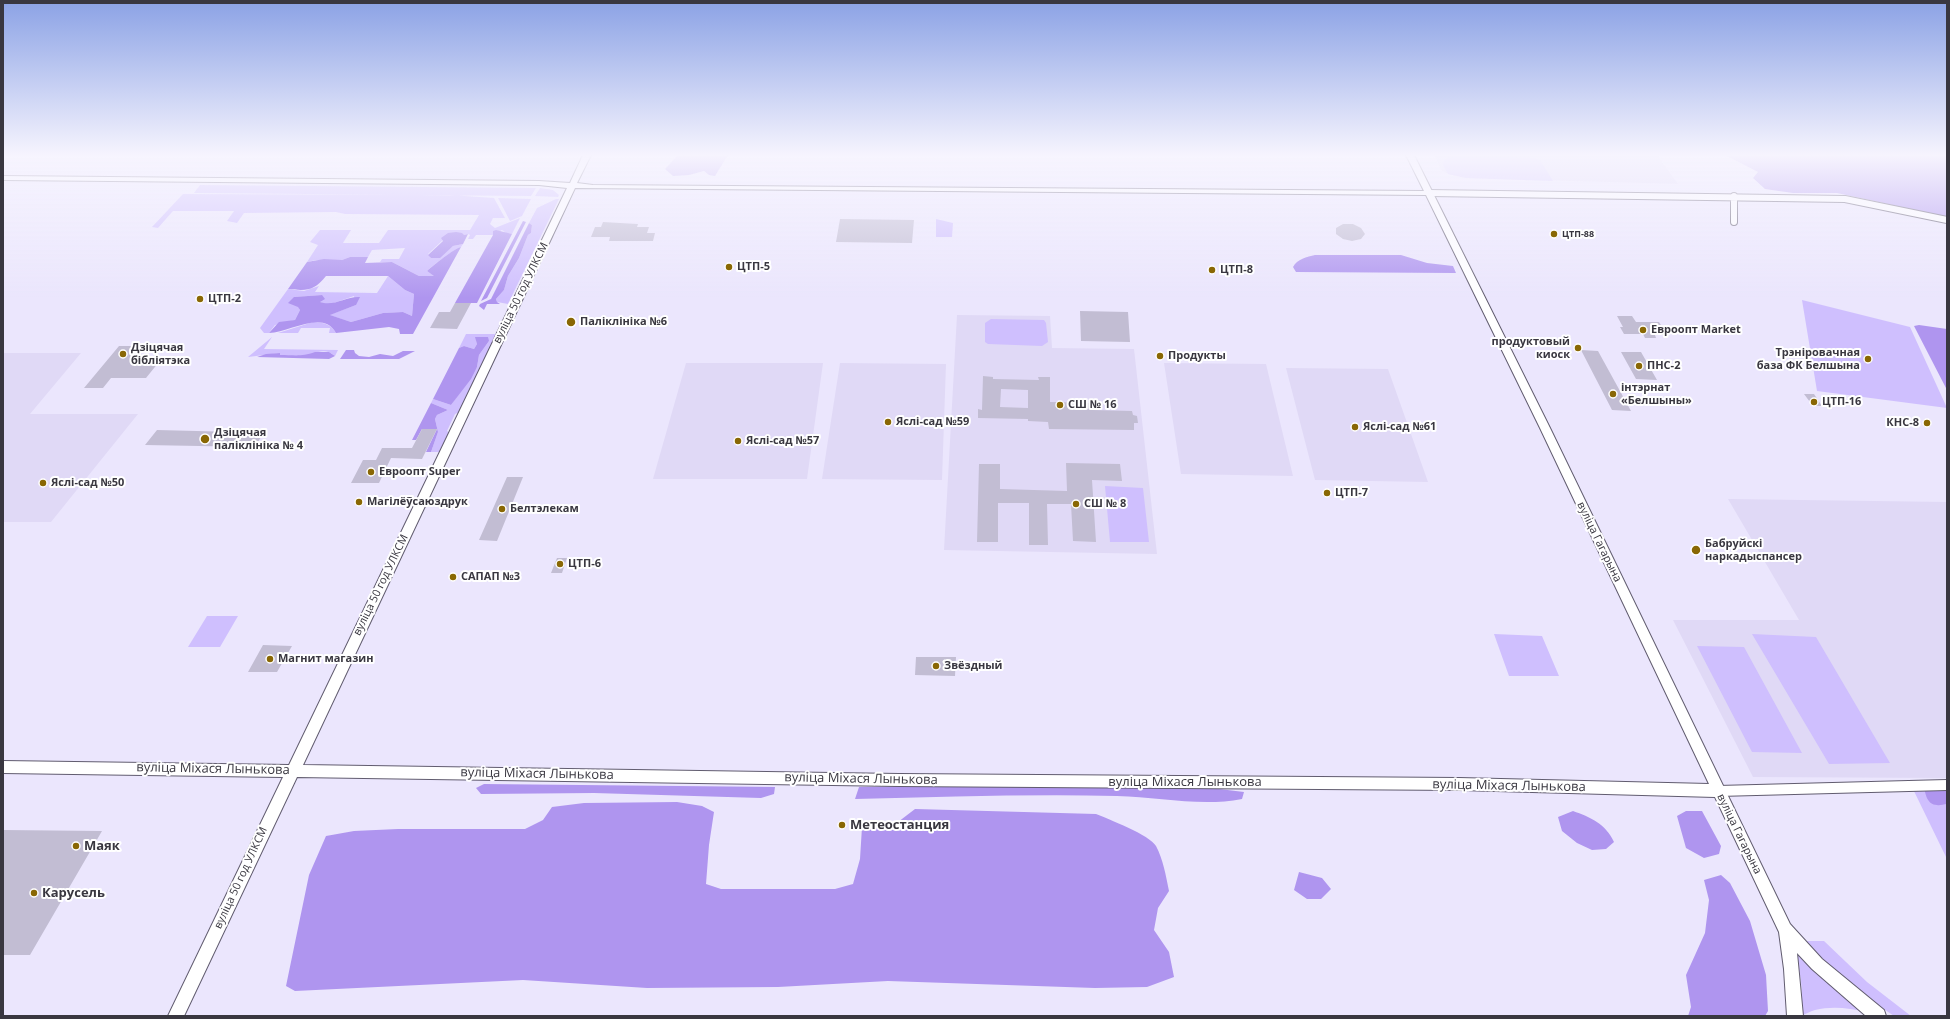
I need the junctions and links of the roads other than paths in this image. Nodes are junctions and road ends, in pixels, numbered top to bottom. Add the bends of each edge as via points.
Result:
1 (564, 203) edge
2 (1434, 203) edge
3 (1734, 203) edge
4 (1862, 203) edge
5 (1947, 220) edge
6 (1734, 222) dead end
7 (3, 767) edge
8 (292, 770) junction
9 (1947, 785) edge
10 (1718, 791) junction
11 (1786, 929) junction
12 (176, 1016) edge
13 (1795, 1016) edge
14 (1878, 1016) edge

1 - 8 main road, вуліца 50 год УЛКСМ
2 - 10 main road, вуліца Гагарына
3 - 6 street
4 - 5 street
7 - 8 main road, вуліца Міхася Лынькова
8 - 10 main road, вуліца Міхася Лынькова via 907,780 1453,784
8 - 12 main road, вуліца 50 год УЛКСМ
9 - 10 street
10 - 11 main road, вуліца Гагарына
11 - 13 main road, вуліца Гагарына
11 - 14 main road, вуліца Гагарына via 1817,964

